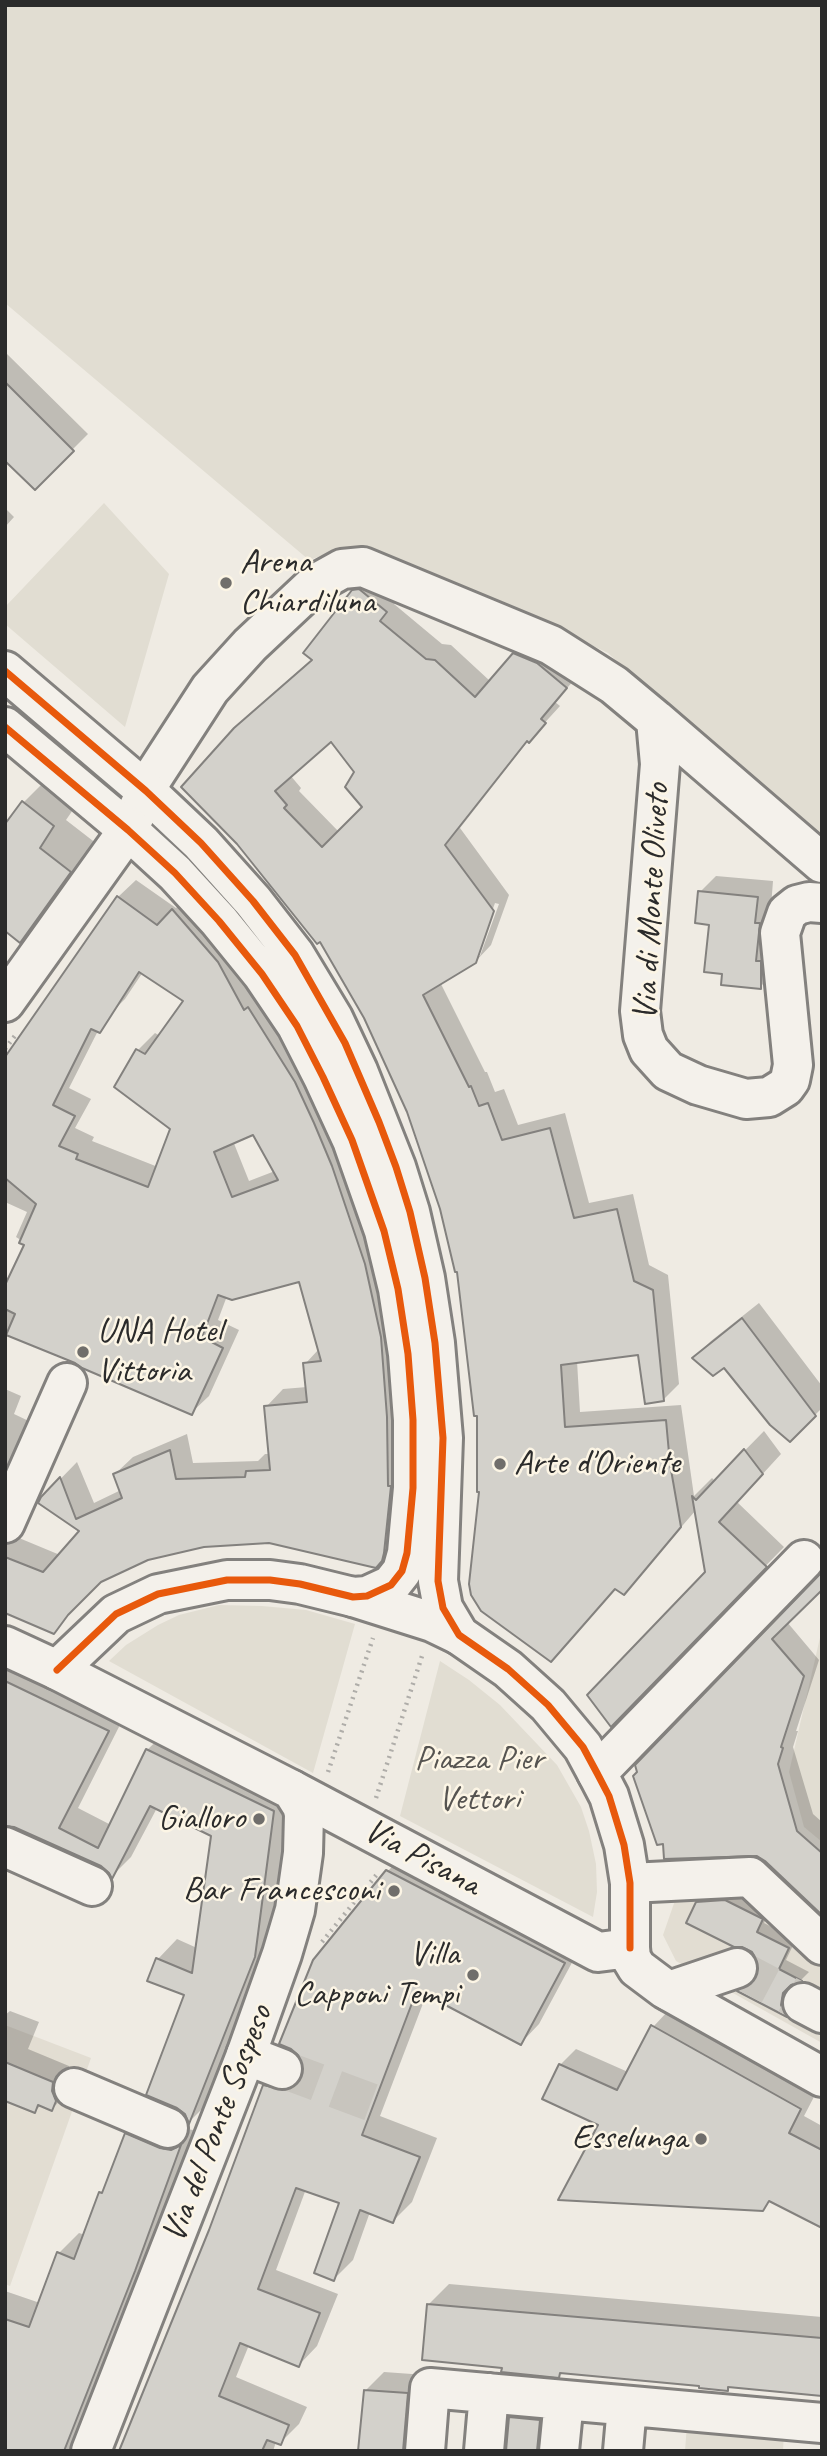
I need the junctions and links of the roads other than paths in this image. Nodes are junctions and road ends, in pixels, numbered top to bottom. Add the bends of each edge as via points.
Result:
1 (5, 671) edge
2 (656, 720) junction
3 (5, 727) edge
4 (146, 791) junction
5 (128, 830) junction
6 (822, 863) edge
7 (822, 903) edge
8 (5, 1002) edge
9 (67, 1383) dead end
10 (5, 1523) edge
11 (804, 1560) dead end
12 (353, 1597) junction
13 (446, 1644) junction
14 (5, 1646) edge
15 (57, 1670) junction
16 (597, 1773) junction
17 (308, 1786) junction
18 (5, 1847) edge
19 (630, 1883) junction
20 (92, 1886) dead end
21 (822, 1945) edge
22 (630, 1948) junction
23 (737, 1968) dead end
24 (669, 1991) junction
25 (246, 2055) junction
26 (282, 2069) tunnel mouth
27 (822, 2077) edge
28 (74, 2088) dead end
29 (188, 2135) junction
30 (489, 2393) junction
31 (564, 2400) junction
32 (627, 2406) junction
33 (822, 2424) edge
34 (91, 2451) edge
35 (425, 2451) edge
36 (484, 2451) edge
37 (559, 2451) edge
38 (623, 2451) edge

1 - 4 main road
2 - 4 main road, Via di Monte Oliveto via 614,685 551,645 363,567 342,569 316,584 210,689
2 - 6 main road, Via di Monte Oliveto
2 - 7 main road, Via di Monte Oliveto via 660,764 640,1011 649,1051 668,1071 698,1086 746,1099 769,1097 785,1087 793,1065 780,933 787,913 797,905
3 - 5 main road
4 - 5 main road, Via di Monte Oliveto
4 - 13 main road via 254,901 295,955 339,1030 379,1122 410,1212 435,1343 443,1438 439,1594
5 - 8 main road, Via di Monte Oliveto
5 - 12 main road via 219,921 297,1027 352,1140 384,1231 409,1364 411,1517 405,1561 395,1582 376,1593
9 - 10 main road
11 - 16 main road
12 - 13 main road via 432,1622
12 - 15 main road via 270,1580 227,1580 158,1594 116,1614
13 - 16 main road via 508,1669 548,1705 583,1747
14 - 15 main road, Via Pisana
15 - 17 main road, Via Pisana
16 - 19 main road via 616,1818
17 - 22 main road, Via Pisana via 598,1952
17 - 25 main road, Via del Ponte Sospeso via 302,1806 303,1853 295,1910
18 - 20 main road
19 - 21 main road via 750,1877
19 - 22 main road
22 - 24 main road via 637,1968
23 - 24 main road
24 - 27 main road
25 - 26 main road
25 - 29 main road, Via del Ponte Sospeso
28 - 29 main road
29 - 34 main road, Via del Ponte Sospeso
30 - 31 main road
30 - 35 main road via 429,2388
30 - 36 main road
31 - 32 main road
31 - 37 main road
32 - 33 main road
32 - 38 main road

